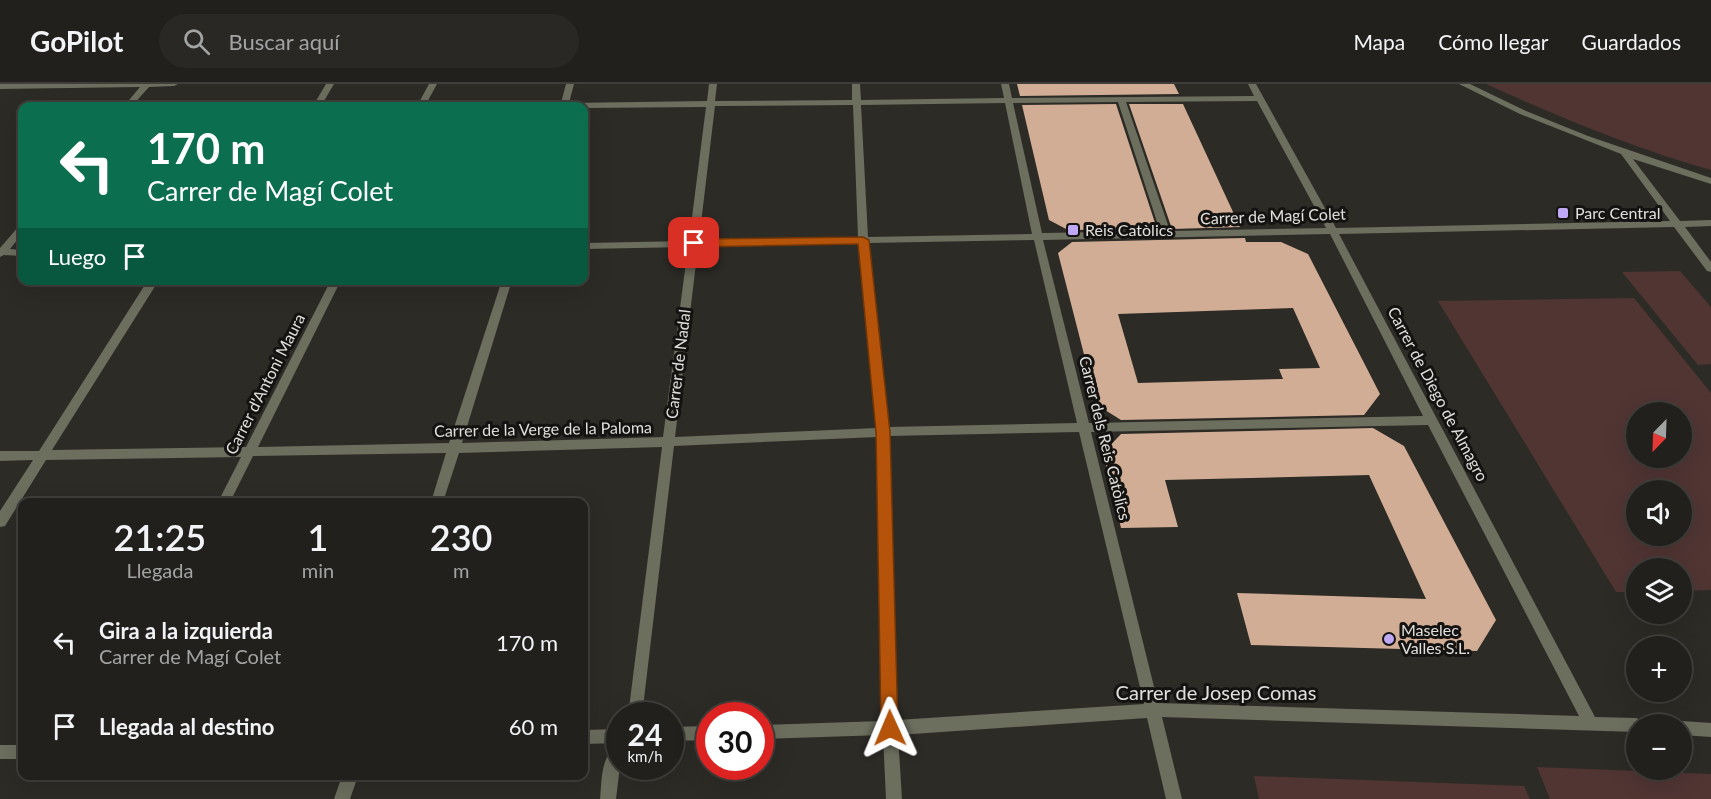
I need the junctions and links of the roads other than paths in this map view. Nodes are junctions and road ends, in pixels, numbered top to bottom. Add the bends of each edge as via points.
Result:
1 (147, 84) edge
2 (174, 84) edge
3 (330, 84) edge
4 (433, 84) edge
5 (570, 84) edge
6 (713, 84) edge
7 (856, 84) edge
8 (1005, 84) edge
9 (1252, 84) edge
10 (1463, 84) edge
11 (0, 86) edge
12 (1259, 98) junction
13 (1121, 99) junction
14 (1009, 100) junction
15 (857, 101) junction
16 (131, 102) edge
17 (319, 102) edge
18 (424, 102) edge
19 (566, 102) edge
20 (710, 105) junction
21 (588, 106) edge
22 (1623, 151) junction
23 (1711, 181) edge
24 (1677, 223) junction
25 (1711, 223) edge
26 (1332, 229) junction
27 (18, 233) edge
28 (1166, 234) junction
29 (1038, 238) junction
30 (863, 240) junction
31 (694, 243) junction
32 (588, 246) edge
33 (0, 253) edge
34 (18, 253) edge
35 (1711, 269) edge
36 (151, 285) edge
37 (333, 285) edge
38 (505, 285) edge
39 (1432, 420) junction
40 (1086, 429) junction
41 (883, 432) junction
42 (668, 442) junction
43 (455, 448) junction
44 (249, 452) junction
45 (44, 455) junction
46 (0, 456) edge
47 (226, 498) edge
48 (438, 498) edge
49 (0, 522) edge
50 (637, 702) edge
51 (1154, 710) junction
52 (1590, 723) junction
53 (1626, 725) edge
54 (890, 728) junction
55 (1692, 728) edge
56 (1711, 729) edge
57 (774, 732) edge
58 (606, 736) edge
59 (588, 737) edge
60 (18, 752) edge
61 (0, 753) edge
62 (349, 780) edge
63 (610, 780) edge
64 (342, 799) edge
65 (608, 799) edge
66 (894, 799) edge
67 (1174, 799) edge

1 - 2 street
1 - 11 street
1 - 16 street
3 - 17 street
4 - 18 street
5 - 19 street
6 - 20 street, Carrer de Nadal
7 - 15 street
8 - 14 street, Carrer dels Reis Catòlics
9 - 12 street, Carrer de Diego de Almagro
10 - 22 street
12 - 13 street
12 - 26 street, Carrer de Diego de Almagro
13 - 14 street
13 - 28 street
14 - 15 street
14 - 29 street, Carrer dels Reis Catòlics
15 - 20 street
15 - 30 street
20 - 21 street
20 - 31 street, Carrer de Nadal
22 - 23 street
22 - 24 street
24 - 25 street, Carrer de Magí Colet
24 - 26 street, Carrer de Magí Colet
24 - 35 street
26 - 28 street, Carrer de Magí Colet
26 - 39 street, Carrer de Diego de Almagro
27 - 33 street
28 - 29 street, Carrer de Magí Colet
29 - 30 street, Carrer de Magí Colet
29 - 40 street, Carrer dels Reis Catòlics
30 - 31 street, Carrer de Magí Colet
30 - 41 street
31 - 32 street, Carrer de Magí Colet
31 - 42 street, Carrer de Nadal
33 - 34 street
36 - 45 street
37 - 44 street, Carrer d'Antoni Maura
38 - 43 street
39 - 40 street, Carrer de la Verge de la Paloma
39 - 52 street, Carrer de Diego de Almagro
40 - 41 street, Carrer de la Verge de la Paloma
40 - 51 street, Carrer dels Reis Catòlics
41 - 42 street, Carrer de la Verge de la Paloma
41 - 54 street
42 - 43 street, Carrer de la Verge de la Paloma
42 - 50 street, Carrer de Nadal
43 - 44 street, Carrer de la Verge de la Paloma
43 - 48 street
44 - 45 street, Carrer de la Verge de la Paloma
44 - 47 street, Carrer d'Antoni Maura
45 - 46 street, Carrer de la Verge de la Paloma
45 - 49 street
51 - 52 street, Carrer de Josep Comas
51 - 54 street, Carrer de Josep Comas
51 - 67 street, Carrer dels Reis Catòlics
52 - 53 street, Carrer de Josep Comas
54 - 57 street, Carrer de Josep Comas
54 - 66 street
55 - 56 street
58 - 59 street
60 - 61 street
62 - 64 street
63 - 65 street

